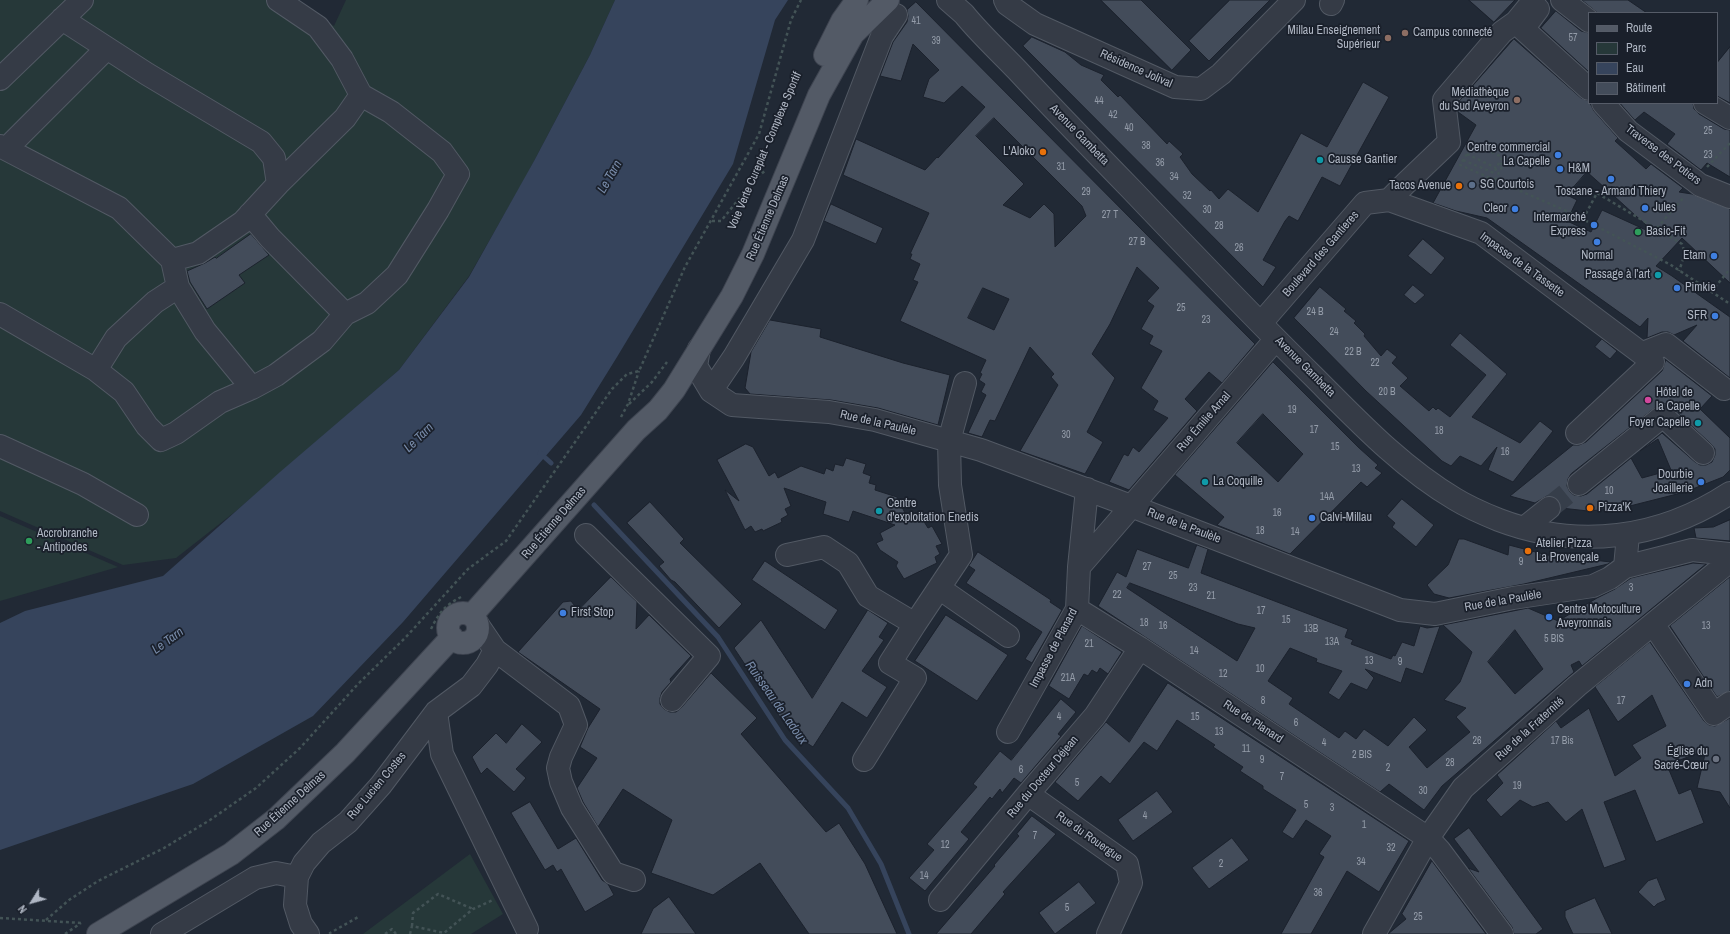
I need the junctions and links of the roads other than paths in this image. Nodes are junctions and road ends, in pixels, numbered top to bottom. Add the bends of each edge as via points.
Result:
1 (82, 0) edge
2 (278, 0) edge
3 (857, 0) edge
4 (1005, 0) edge
5 (1294, 0) edge
6 (1534, 0) edge
7 (1545, 0) edge
8 (1562, 0) edge
9 (958, 4) edge
10 (892, 8) edge
11 (62, 19) junction
12 (1588, 20) edge
13 (106, 49) junction
14 (0, 79) edge
15 (1588, 88) edge
16 (361, 95) junction
17 (1604, 104) edge
18 (1707, 104) edge
19 (1730, 118) edge
20 (3, 147) edge
21 (278, 184) junction
22 (1730, 197) edge
23 (1390, 200) junction
24 (250, 214) junction
25 (172, 260) junction
26 (178, 287) junction
27 (0, 314) edge
28 (345, 314) junction
29 (1261, 324) junction
30 (1276, 339) junction
31 (699, 349) junction
32 (1643, 353) junction
33 (96, 370) junction
34 (966, 383) dead end
35 (252, 388) junction
36 (1724, 388) dead end
37 (674, 390) junction
38 (711, 391) junction
39 (636, 430) junction
40 (1578, 433) dead end
41 (949, 441) junction
42 (0, 446) edge
43 (1703, 454) dead end
44 (1578, 484) tunnel mouth
45 (1087, 489) junction
46 (1730, 493) edge
47 (1131, 506) junction
48 (1549, 508) tunnel mouth
49 (137, 515) dead end
50 (1524, 528) junction
51 (1628, 534) junction
52 (586, 535) dead end
53 (1730, 554) edge
54 (787, 555) dead end
55 (1730, 561) edge
56 (1079, 567) junction
57 (1625, 567) junction
58 (939, 588) junction
59 (1077, 609) junction
60 (468, 623) junction
61 (915, 624) junction
62 (1653, 624) junction
63 (1008, 636) dead end
64 (1140, 648) junction
65 (495, 650) junction
66 (672, 700) dead end
67 (1730, 702) edge
68 (436, 712) junction
69 (1008, 732) dead end
70 (864, 760) dead end
71 (1028, 794) junction
72 (1428, 838) junction
73 (297, 877) junction
74 (634, 880) dead end
75 (940, 900) dead end
76 (89, 925) edge
77 (528, 929) dead end
78 (162, 934) edge
79 (308, 934) edge
80 (1108, 934) edge
81 (1374, 934) edge
82 (1502, 934) edge

1 - 11 street
2 - 16 street via 318,27 342,59
3 - 39 main road, Rue Étienne Delmas via 842,21 825,55 764,205 719,297 699,332 650,402
4 - 5 street, Résidence Jolival via 1034,24 1175,87 1202,89 1221,74
6 - 23 street via 1516,22 1502,32 1444,100 1449,142
7 - 15 street via 1523,29
8 - 12 street
9 - 29 street, Avenue Gambetta via 1082,139
10 - 31 main road, Rue Étienne Delmas via 853,34 819,95 753,254 732,296
10 - 38 street via 803,240
11 - 13 street
11 - 14 street
13 - 20 street
13 - 21 street via 261,142 274,158
16 - 21 street via 345,118
16 - 28 street via 390,112 442,152 458,174 397,275 367,303
17 - 22 street, Traverse des Potiers via 1628,131 1697,183
18 - 19 street
20 - 25 street via 119,208
21 - 24 street
23 - 29 street, Boulevard des Gantieres via 1365,203
23 - 32 street, Impasse de la Tassette via 1481,233
24 - 25 street via 243,222 198,253
24 - 28 street via 270,238
25 - 26 street
26 - 33 street via 155,302 116,338
26 - 35 street via 205,331
27 - 33 street
28 - 35 street via 322,341 276,375
29 - 30 street, Avenue Gambetta
30 - 47 street, Rue Émilie Arnal
30 - 50 street, Avenue Gambetta via 1373,435 1420,475 1455,500
31 - 37 main road, Rue Étienne Delmas
31 - 38 street, Rue de la Paulèle via 696,366
32 - 36 street via 1666,344
32 - 40 street via 1653,362
33 - 35 street via 124,392 147,426 161,440 176,433 220,402
34 - 41 street
37 - 38 street
37 - 39 main road, Rue Étienne Delmas via 658,410
38 - 41 street, Rue de la Paulèle via 732,405 829,412 867,418
39 - 60 main road, Rue Étienne Delmas
41 - 45 street, Rue de la Paulèle via 981,450
41 - 58 street via 950,485 961,555
42 - 49 street via 83,484
43 - 44 street via 1663,416
45 - 47 street, Rue de la Paulèle
45 - 56 street, Impasse de Planard
46 - 51 street, Avenue Gambetta via 1685,518
47 - 56 street
47 - 57 street, Rue de la Paulèle via 1400,610 1435,614 1513,598 1593,586
48 - 50 street
50 - 51 street, Avenue Gambetta via 1543,533 1589,537
51 - 57 street
52 - 66 street via 709,656
53 - 57 street via 1692,550
54 - 61 street via 824,547 848,563 868,596
55 - 62 street, Rue de la Fraternité
56 - 59 street, Impasse de Planard
58 - 61 street
58 - 63 street
59 - 64 street, Rue de Planard
59 - 69 street, Impasse de Planard
60 - 65 street via 485,649
60 - 76 main road, Rue Étienne Delmas via 345,753 276,819 231,854
61 - 70 street via 890,663 915,678
62 - 67 street via 1714,714
62 - 72 street, Rue de la Fraternité via 1577,686 1463,788
64 - 71 street, Rue du Docteur Déjean via 1095,716
64 - 72 street, Rue de Planard
65 - 68 street, Rue Lucien Costes via 471,686
65 - 74 street via 569,706 576,725 561,756 558,768 561,782 572,808 613,873
68 - 73 street, Rue Lucien Costes via 381,785 348,822 321,843 304,862
68 - 77 street via 442,754
71 - 75 street, Rue du Docteur Déjean
71 - 80 street, Rue du Rouergue via 1127,864 1131,883
72 - 81 street, Rue de la Fraternité
72 - 82 street, Rue de Planard
73 - 78 street via 276,873 255,878
73 - 79 street, Rue Lucien Costes via 295,905 301,924

